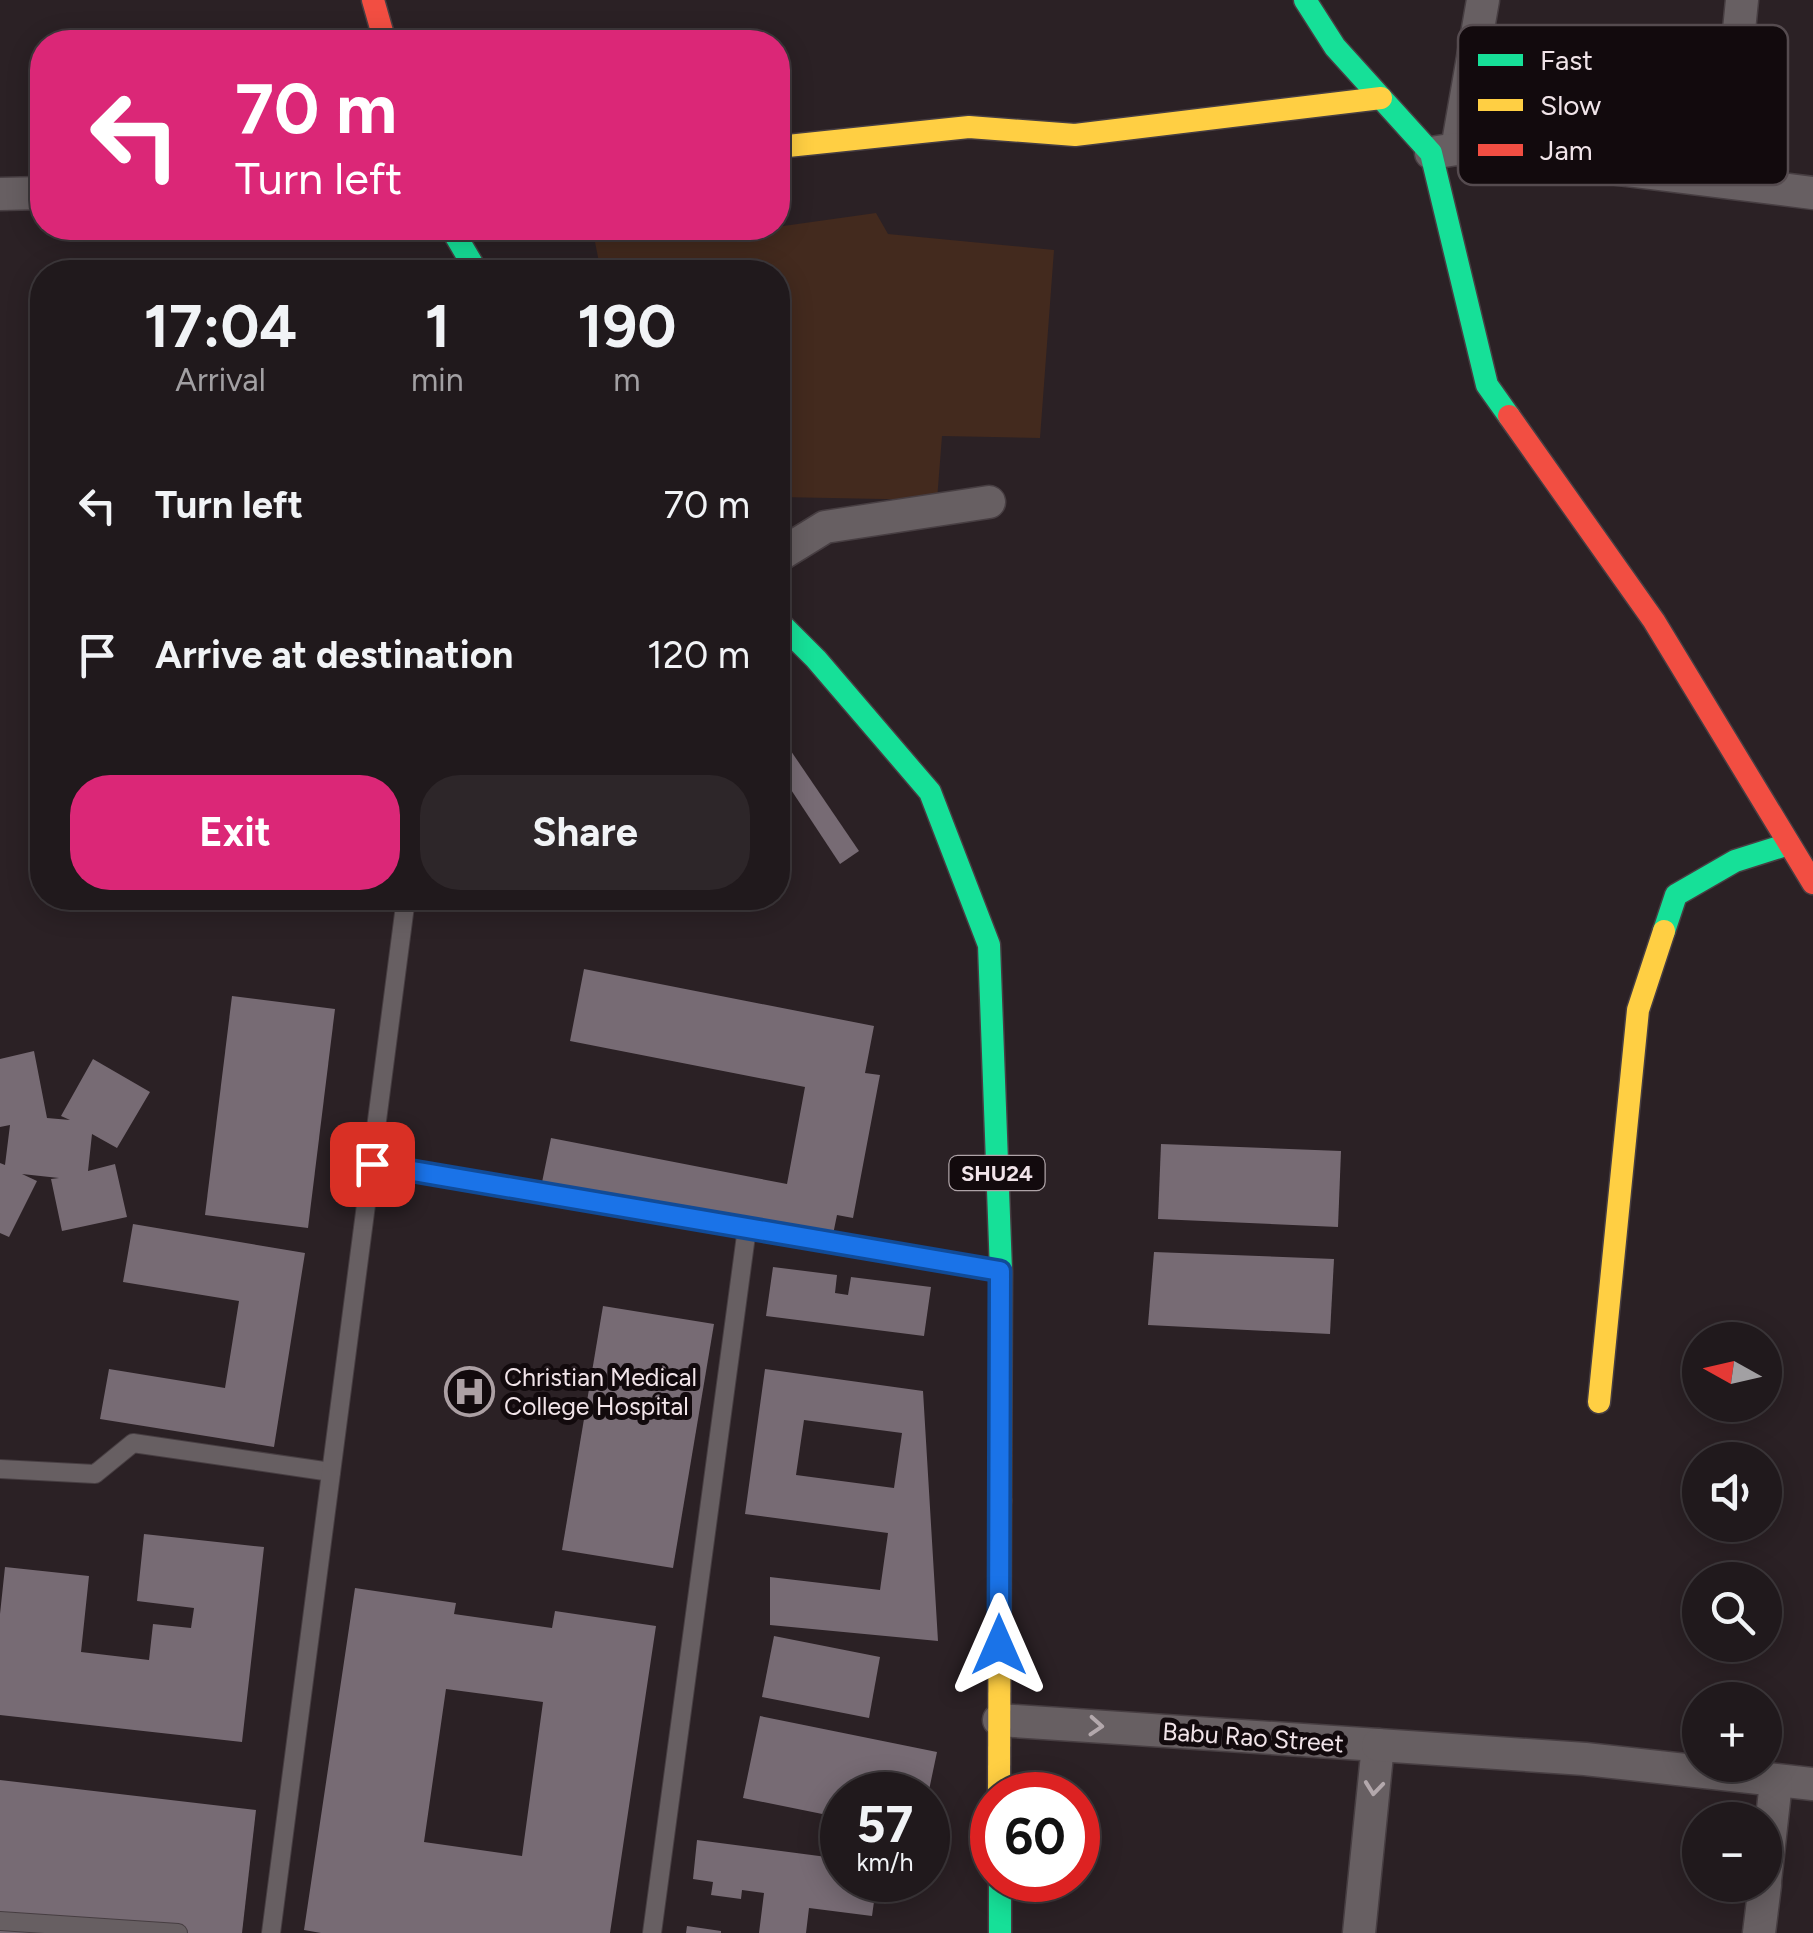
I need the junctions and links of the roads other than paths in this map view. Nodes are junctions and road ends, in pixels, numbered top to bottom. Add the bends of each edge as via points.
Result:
1 (373, 0) edge
2 (1305, 0) edge
3 (1483, 0) edge
4 (1742, 0) edge
5 (1477, 25) edge
6 (1740, 25) edge
7 (382, 30) edge
8 (1458, 97) edge
9 (1381, 98) junction
10 (790, 146) edge
11 (1444, 151) junction
12 (1458, 153) edge
13 (1751, 185) edge
14 (1813, 192) edge
15 (30, 193) edge
16 (0, 194) edge
17 (989, 502) dead end
18 (790, 548) edge
19 (790, 633) edge
20 (1789, 844) junction
21 (1813, 883) edge
22 (404, 910) edge
23 (372, 1164) junction
24 (746, 1228) junction
25 (1000, 1271) junction
26 (1599, 1402) dead end
27 (0, 1469) edge
28 (331, 1472) junction
29 (999, 1720) junction
30 (1378, 1745) junction
31 (1682, 1771) edge
32 (1000, 1772) edge
33 (1776, 1782) joint
34 (1813, 1784) edge
35 (1774, 1802) edge
36 (1000, 1902) edge
37 (1763, 1902) edge
38 (0, 1921) edge
39 (178, 1933) edge
40 (271, 1933) edge
41 (652, 1933) edge
42 (1000, 1933) edge
43 (1359, 1933) edge
44 (1759, 1933) edge

1 - 7 street
2 - 9 street via 1334,47
3 - 5 street
4 - 6 street
8 - 11 street
9 - 10 street via 1076,135 969,127
9 - 11 street
11 - 12 street
11 - 20 street via 1486,385 1654,621
13 - 14 street
15 - 16 street
17 - 18 street via 824,526
19 - 25 street, SHU24 via 930,792 989,945
20 - 21 street
20 - 26 street via 1735,862 1676,895 1638,1010
22 - 23 lane
23 - 24 lane
23 - 28 lane
24 - 25 lane
24 - 41 lane
25 - 29 street, SHU24
27 - 28 lane via 95,1474 133,1443
28 - 40 lane
29 -> 30 street, Babu Rao Street
29 - 32 street, SHU24
30 - 31 street
30 -> 43 street, Babu Rao Street
33 - 34 street
33 - 35 street
36 - 42 street
37 - 44 street
38 - 39 lane

